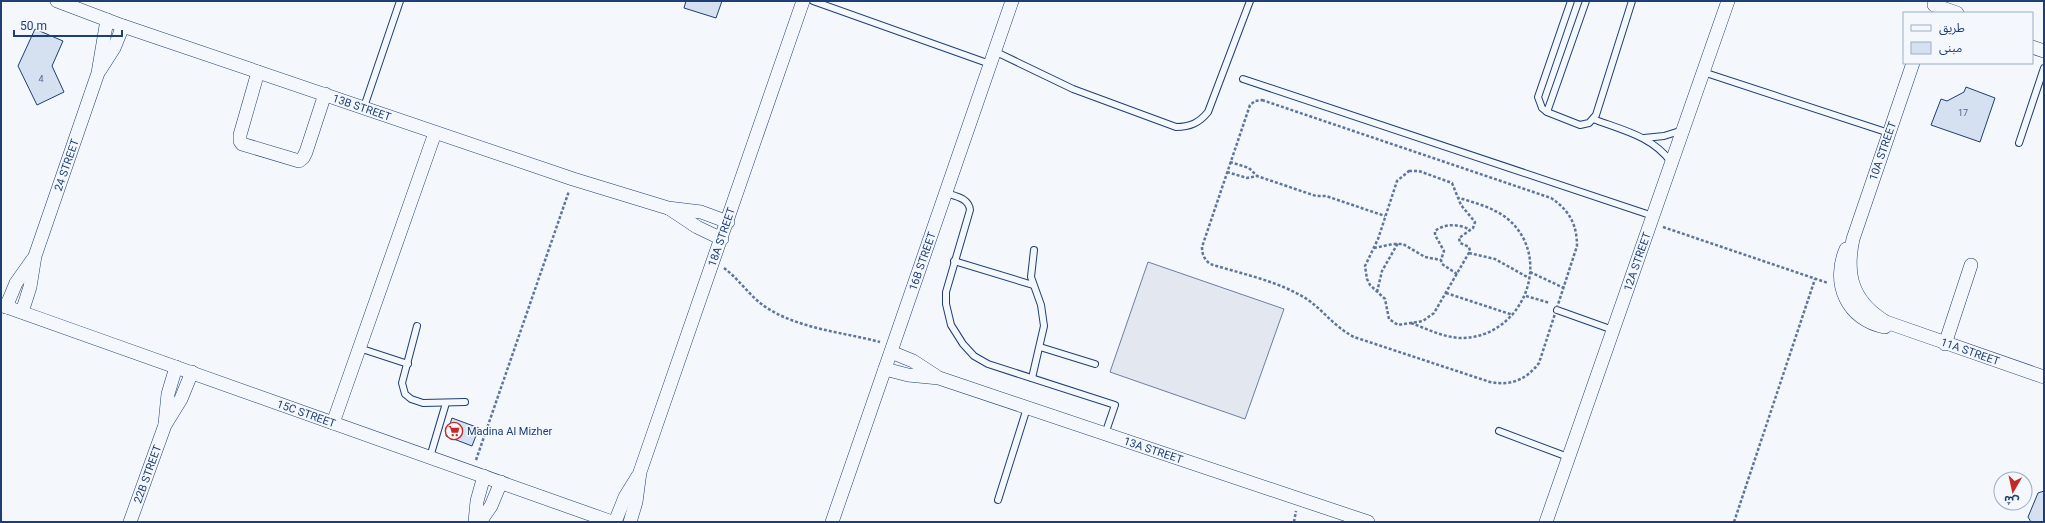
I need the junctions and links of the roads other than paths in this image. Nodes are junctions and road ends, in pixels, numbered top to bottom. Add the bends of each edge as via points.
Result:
1 (57, 1) edge
2 (400, 1) edge
3 (803, 1) edge
4 (813, 1) edge
5 (1012, 1) edge
6 (1250, 1) edge
7 (1570, 1) edge
8 (1586, 1) edge
9 (1632, 1) edge
10 (1728, 1) edge
11 (1933, 6) edge
12 (1954, 12) edge
13 (107, 20) junction
14 (123, 26) junction
15 (2033, 47) edge
16 (994, 51) junction
17 (2044, 51) edge
18 (990, 64) junction
19 (1913, 64) edge
20 (2044, 68) edge
21 (258, 72) junction
22 (1703, 72) junction
23 (98, 73) junction
24 (1243, 79) dead end
25 (325, 94) junction
26 (364, 107) junction
27 (1547, 112) junction
28 (1593, 119) junction
29 (1683, 130) junction
30 (436, 133) junction
31 (1889, 133) junction
32 (1644, 138) junction
33 (2019, 143) dead end
34 (1672, 163) junction
35 (946, 193) junction
36 (668, 208) junction
37 (1652, 219) junction
38 (728, 222) junction
39 (722, 239) junction
40 (1034, 250) dead end
41 (35, 256) junction
42 (954, 261) junction
43 (1971, 265) dead end
44 (1033, 285) junction
45 (1848, 289) joint
46 (4, 306) edge
47 (1557, 307) road end
48 (22, 312) junction
49 (417, 326) dead end
50 (1613, 330) junction
51 (1945, 344) junction
52 (1040, 347) junction
53 (360, 348) junction
54 (892, 349) junction
55 (408, 364) junction
56 (1095, 364) dead end
57 (176, 367) junction
58 (885, 369) junction
59 (192, 372) junction
60 (2044, 377) edge
61 (939, 378) junction
62 (1032, 378) junction
63 (465, 402) dead end
64 (446, 403) junction
65 (1027, 408) junction
66 (333, 423) junction
67 (165, 425) junction
68 (1499, 431) dead end
69 (1105, 434) junction
70 (1568, 456) junction
71 (430, 457) junction
72 (640, 472) junction
73 (484, 476) junction
74 (501, 482) junction
75 (998, 500) dead end
76 (130, 522) edge
77 (475, 522) edge
78 (480, 522) edge
79 (614, 522) edge
80 (630, 522) edge
81 (832, 522) edge
82 (1368, 522) edge
83 (1546, 522) edge

1 - 13 street, 13B STREET
2 - 26 lane
3 - 38 street, 18A STREET
4 - 18 lane
5 - 16 street, 16B STREET
6 - 16 lane via 1208,112 1202,119 1185,127 1171,125 1073,89
7 - 27 lane via 1539,90 1539,103
8 - 27 lane
9 - 28 lane
10 - 22 street, 12A STREET
11 - 12 street
13 - 14 street, 13B STREET
13 - 23 street, 24 STREET
14 - 21 street, 13B STREET
14 - 23 street, 24 STREET via 114,48
15 - 17 street
16 - 18 street, 16B STREET
18 - 35 street, 16B STREET
19 - 31 street, 10A STREET
20 - 33 lane
21 - 25 street, 13B STREET
21 - 25 street via 240,135 242,144 300,161 306,152
22 - 29 street, 12A STREET
22 - 31 lane
23 - 41 street, 24 STREET
24 - 37 lane
25 - 26 street, 13B STREET
26 - 30 street, 13B STREET
27 - 28 lane via 1580,125
28 - 32 lane
29 - 32 lane via 1664,136
29 - 34 street, 12A STREET
30 - 36 street, 13B STREET
30 - 53 street
31 - 45 street, 10A STREET via 1853,239
32 - 34 lane
34 - 37 street, 12A STREET
35 - 42 lane via 964,200 970,206
35 - 54 street, 16B STREET
36 - 38 street, 13B STREET via 702,212
36 - 39 street, 13B STREET via 697,227
37 - 50 street, 12A STREET
38 - 39 street, 18A STREET
39 - 72 street, 18A STREET
40 - 44 lane via 1031,268
41 - 46 street, 24 STREET
41 - 48 street, 24 STREET via 30,287
42 - 44 lane
42 - 62 lane via 948,281 946,304 956,335 968,351 981,361
43 - 51 street
44 - 52 lane via 1043,316
45 - 51 street, 11A STREET via 1876,316 1896,327
46 - 48 street, 15C STREET
47 - 50 lane
48 - 57 street, 15C STREET
49 - 55 lane
50 - 70 street, 12A STREET
51 - 60 street, 11A STREET
52 - 56 lane
52 - 62 lane
53 - 55 lane
53 - 66 street
54 - 58 street, 16B STREET
54 - 61 street, 13A STREET
55 - 64 lane via 402,387 408,397 423,403
57 - 59 street, 15C STREET
57 - 67 street, 22B STREET via 168,394
58 - 61 street, 13A STREET via 908,375
58 - 81 street, 16B STREET
59 - 66 street, 15C STREET
59 - 67 street, 22B STREET via 181,399
61 - 65 street, 13A STREET
62 - 69 lane via 1115,405
63 - 64 lane
64 - 71 lane
65 - 69 street, 13A STREET
65 - 75 lane
66 - 71 street, 15C STREET
67 - 76 street, 22B STREET
68 - 70 lane
69 - 82 street, 13A STREET
70 - 83 street, 12A STREET
71 - 73 street, 15C STREET
72 - 79 street, 18A STREET
72 - 80 street, 18A STREET
73 - 74 street, 15C STREET
73 - 77 street via 477,501
74 - 78 street via 491,506
74 - 79 street, 15C STREET

